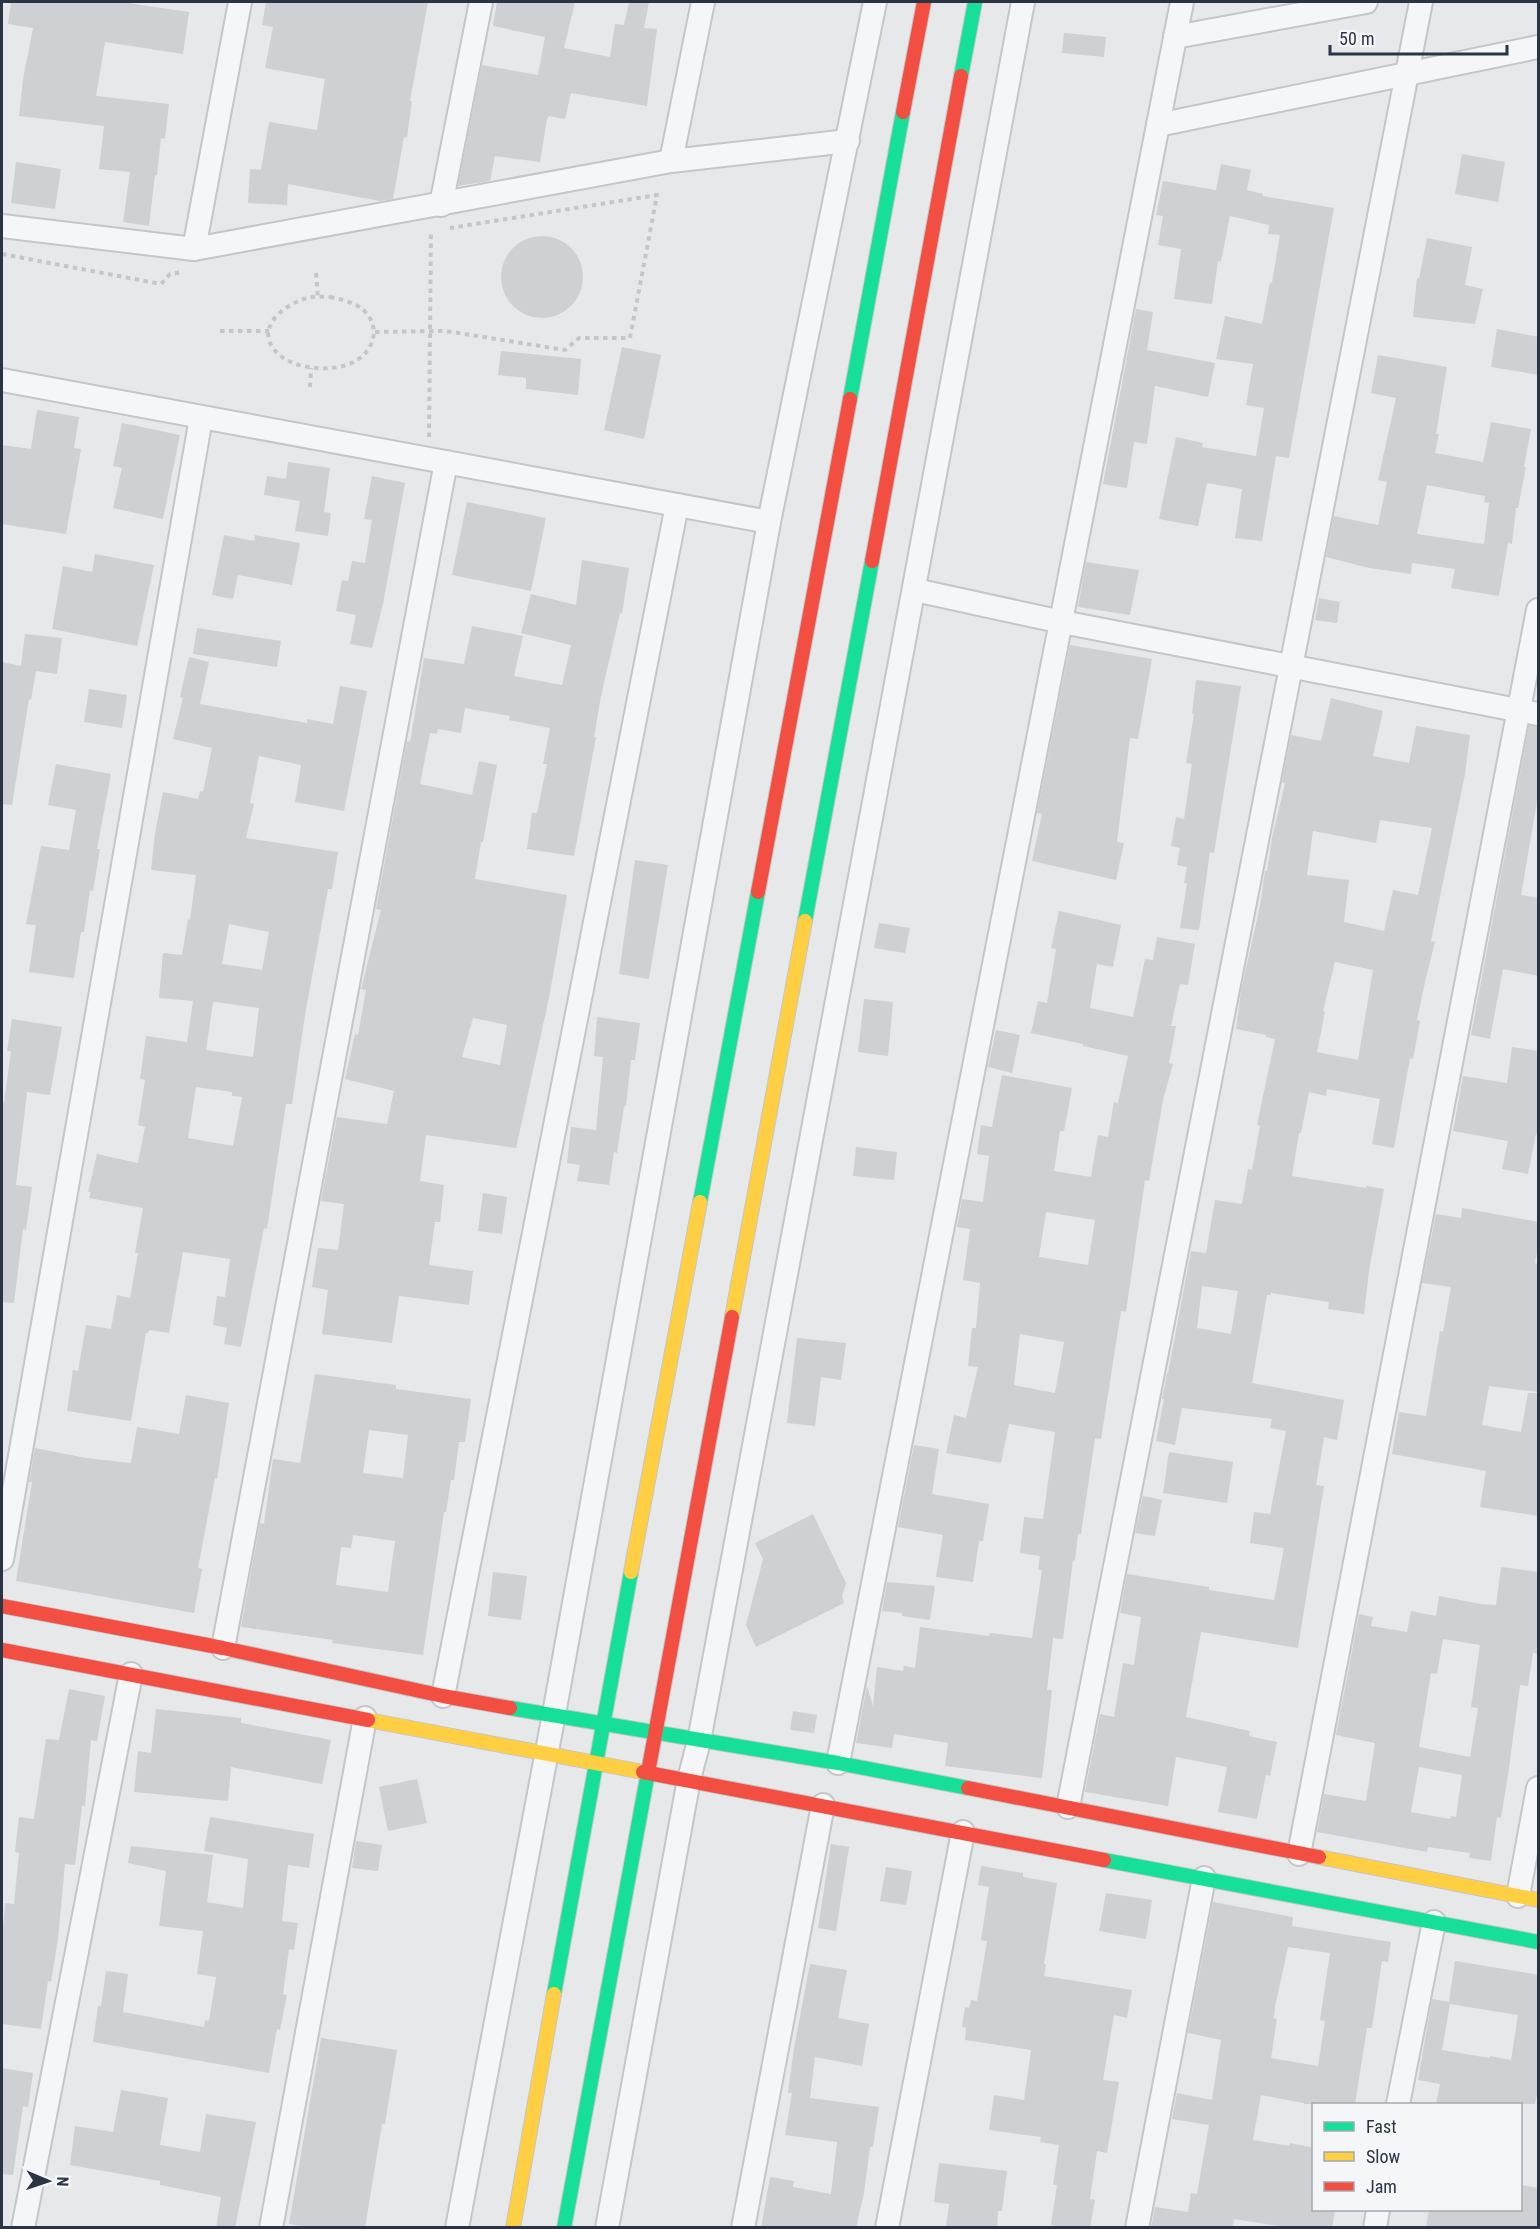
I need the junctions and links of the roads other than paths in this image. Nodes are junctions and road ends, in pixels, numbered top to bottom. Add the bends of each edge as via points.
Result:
1 (240, 2) edge
2 (481, 2) edge
3 (703, 2) edge
4 (875, 2) edge
5 (924, 2) edge
6 (975, 2) edge
7 (1023, 2) edge
8 (1182, 2) edge
9 (1366, 2) edge
10 (1421, 2) edge
11 (1175, 37) junction
12 (1539, 47) edge
13 (1406, 75) junction
14 (1158, 125) junction
15 (848, 141) junction
16 (671, 161) junction
17 (441, 205) junction
18 (2, 226) edge
19 (194, 249) junction
20 (2, 380) edge
21 (201, 418) junction
22 (447, 462) junction
23 (677, 505) junction
24 (769, 522) junction
25 (915, 590) junction
26 (1539, 610) edge
27 (1062, 622) junction
28 (1291, 666) junction
29 (1529, 712) edge
30 (2, 1559) edge
31 (2, 1606) edge
32 (223, 1648) junction
33 (2, 1650) edge
34 (131, 1674) junction
35 (443, 1696) junction
36 (554, 1714) junction
37 (365, 1718) junction
38 (604, 1723) junction
39 (656, 1733) junction
40 (699, 1741) junction
41 (546, 1752) junction
42 (595, 1761) junction
43 (838, 1763) junction
44 (648, 1772) junction
45 (688, 1779) junction
46 (1539, 1788) edge
47 (823, 1805) junction
48 (1068, 1807) junction
49 (963, 1832) junction
50 (1299, 1854) junction
51 (1204, 1878) junction
52 (1528, 1898) edge
53 (1434, 1922) junction
54 (1539, 1942) edge
55 (1398, 2103) edge
56 (1378, 2211) edge
57 (23, 2228) edge
58 (271, 2228) edge
59 (457, 2228) edge
60 (513, 2228) edge
61 (564, 2228) edge
62 (607, 2228) edge
63 (743, 2228) edge
64 (887, 2228) edge
65 (1137, 2228) edge
66 (1375, 2228) edge

1 - 19 street
2 - 17 street
3 - 16 street
4 - 15 street
5 - 38 main road
6 - 39 main road
7 - 25 street
8 - 11 street
9 - 11 street
10 - 13 street
11 - 14 street
12 - 13 street
13 - 14 street
13 - 28 street
14 - 27 street
15 - 16 street
15 - 24 street
16 - 17 street
17 - 19 street
18 - 19 street
20 - 21 street
21 - 22 street
21 - 30 street
22 - 23 street
22 - 32 street
23 - 24 street
23 - 35 street
24 - 36 street
25 - 27 street
25 - 40 street
26 - 29 street
27 - 28 street
27 - 43 street
28 - 29 street
28 - 48 street
29 - 50 street
31 - 32 main road
32 - 35 main road
33 - 34 main road
34 - 37 main road
34 - 57 street
35 - 36 main road
36 - 38 main road
36 - 41 street
37 - 41 main road
37 - 58 street
38 - 39 main road
38 - 42 main road
39 - 40 main road
39 - 44 main road
40 - 43 main road
40 - 45 street
41 - 42 main road
41 - 59 street
42 - 44 main road
42 - 60 main road
43 - 48 main road
44 - 45 main road
44 - 61 main road
45 - 47 main road
45 - 62 street
46 - 52 street
47 - 49 main road
47 - 63 street
48 - 50 main road
49 - 51 main road
49 - 64 street
50 - 52 main road
51 - 53 main road
51 - 65 street
53 - 54 main road
53 - 55 street
56 - 66 street

